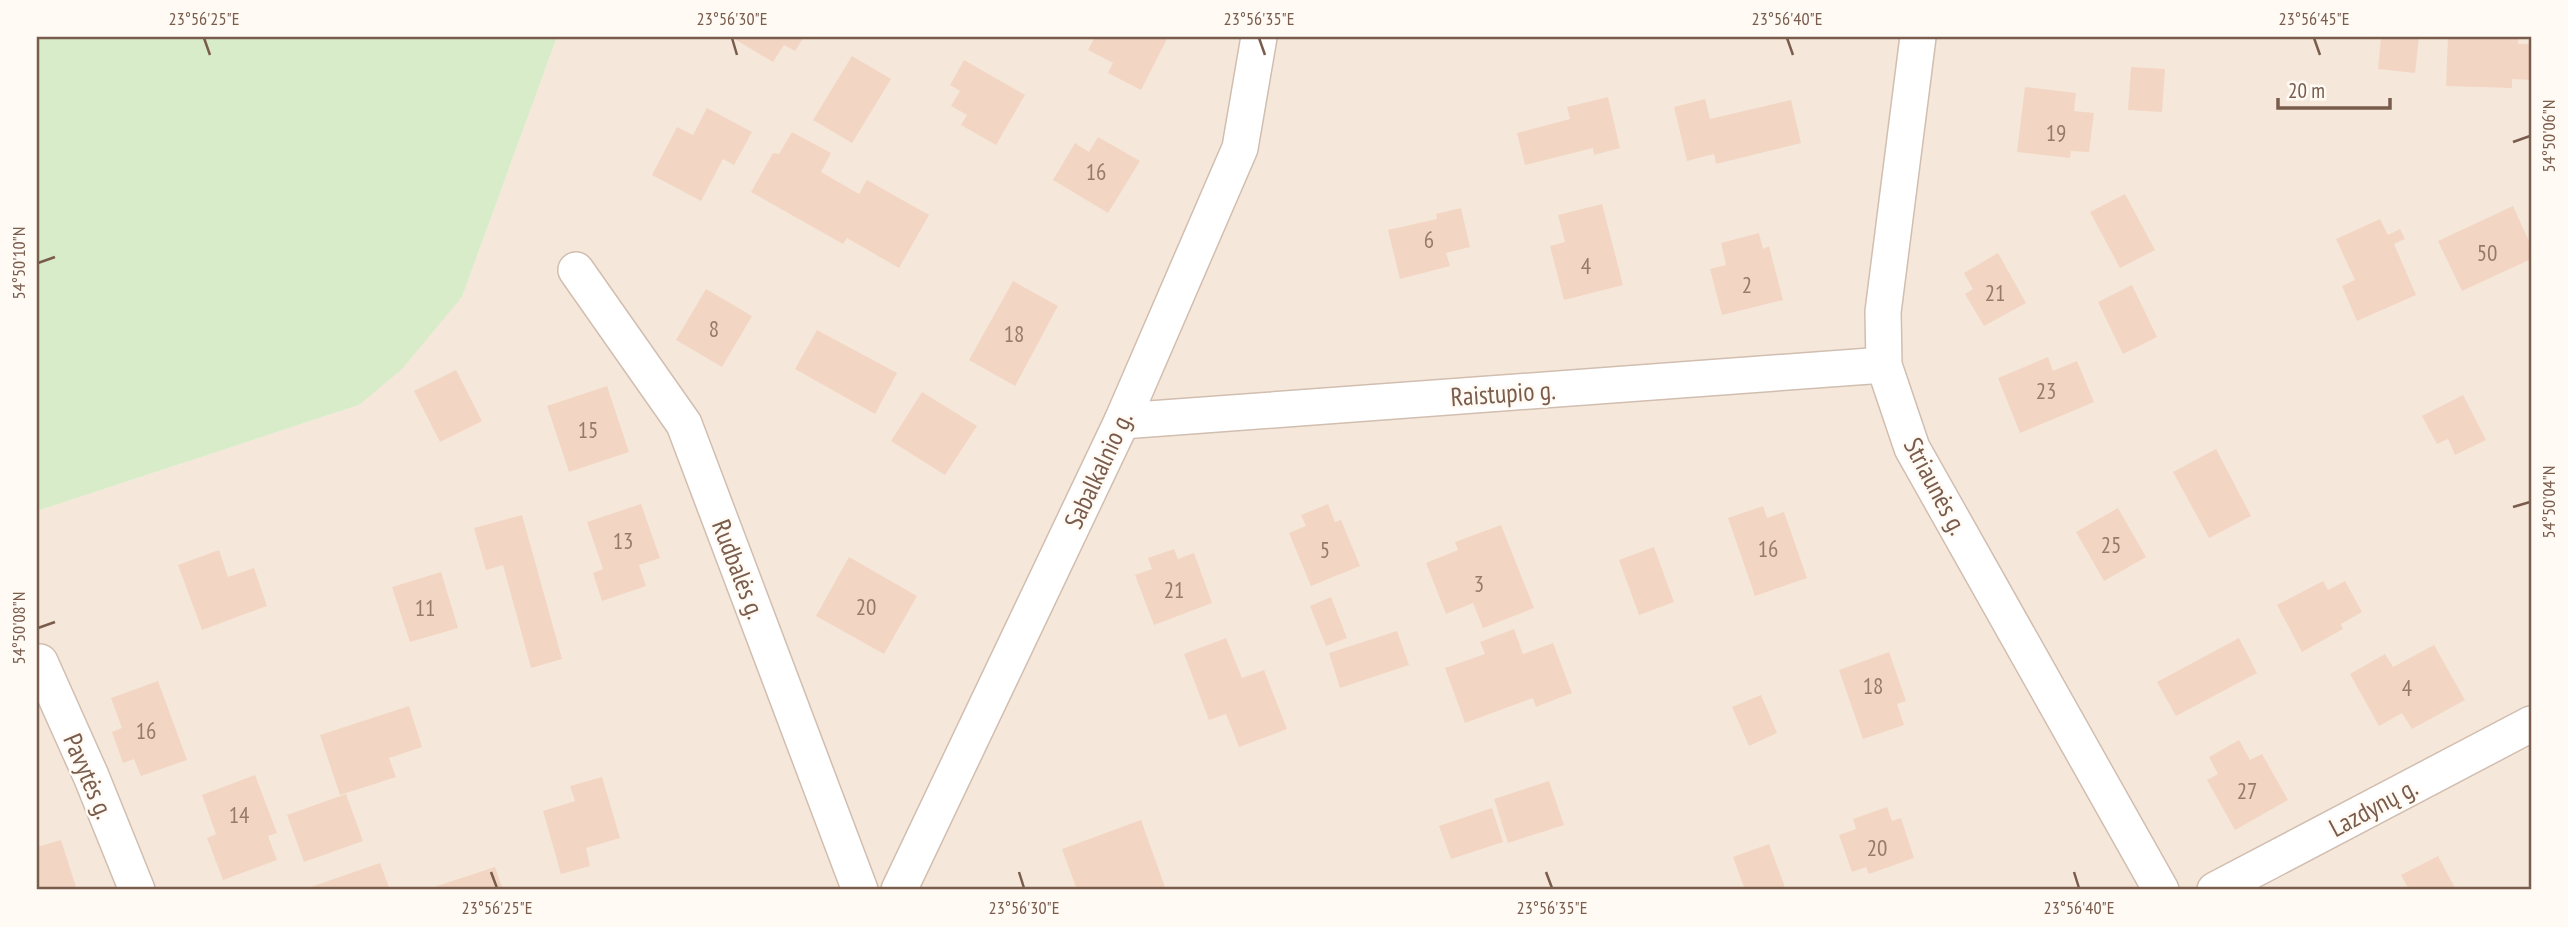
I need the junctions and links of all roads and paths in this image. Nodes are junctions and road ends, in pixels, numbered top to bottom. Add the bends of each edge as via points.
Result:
1 (1259, 37) edge
2 (1918, 37) edge
3 (576, 270) dead end
4 (1884, 365) junction
5 (1122, 421) junction
6 (40, 662) dead end
7 (2531, 724) edge
8 (137, 890) edge
9 (860, 890) edge
10 (899, 890) edge
11 (2161, 890) edge
12 (2215, 890) edge

1 - 5 street, Sabalkalnio g. via 1240,148
2 - 4 street, Striaunės g. via 1883,312
3 - 9 street, Rudbalės g. via 684,424
4 - 5 street, Raistupio g.
4 - 11 street, Striaunės g. via 1912,448
5 - 10 street, Sabalkalnio g.
6 - 8 street, Pavytės g.
7 - 12 street, Lazdynų g.

